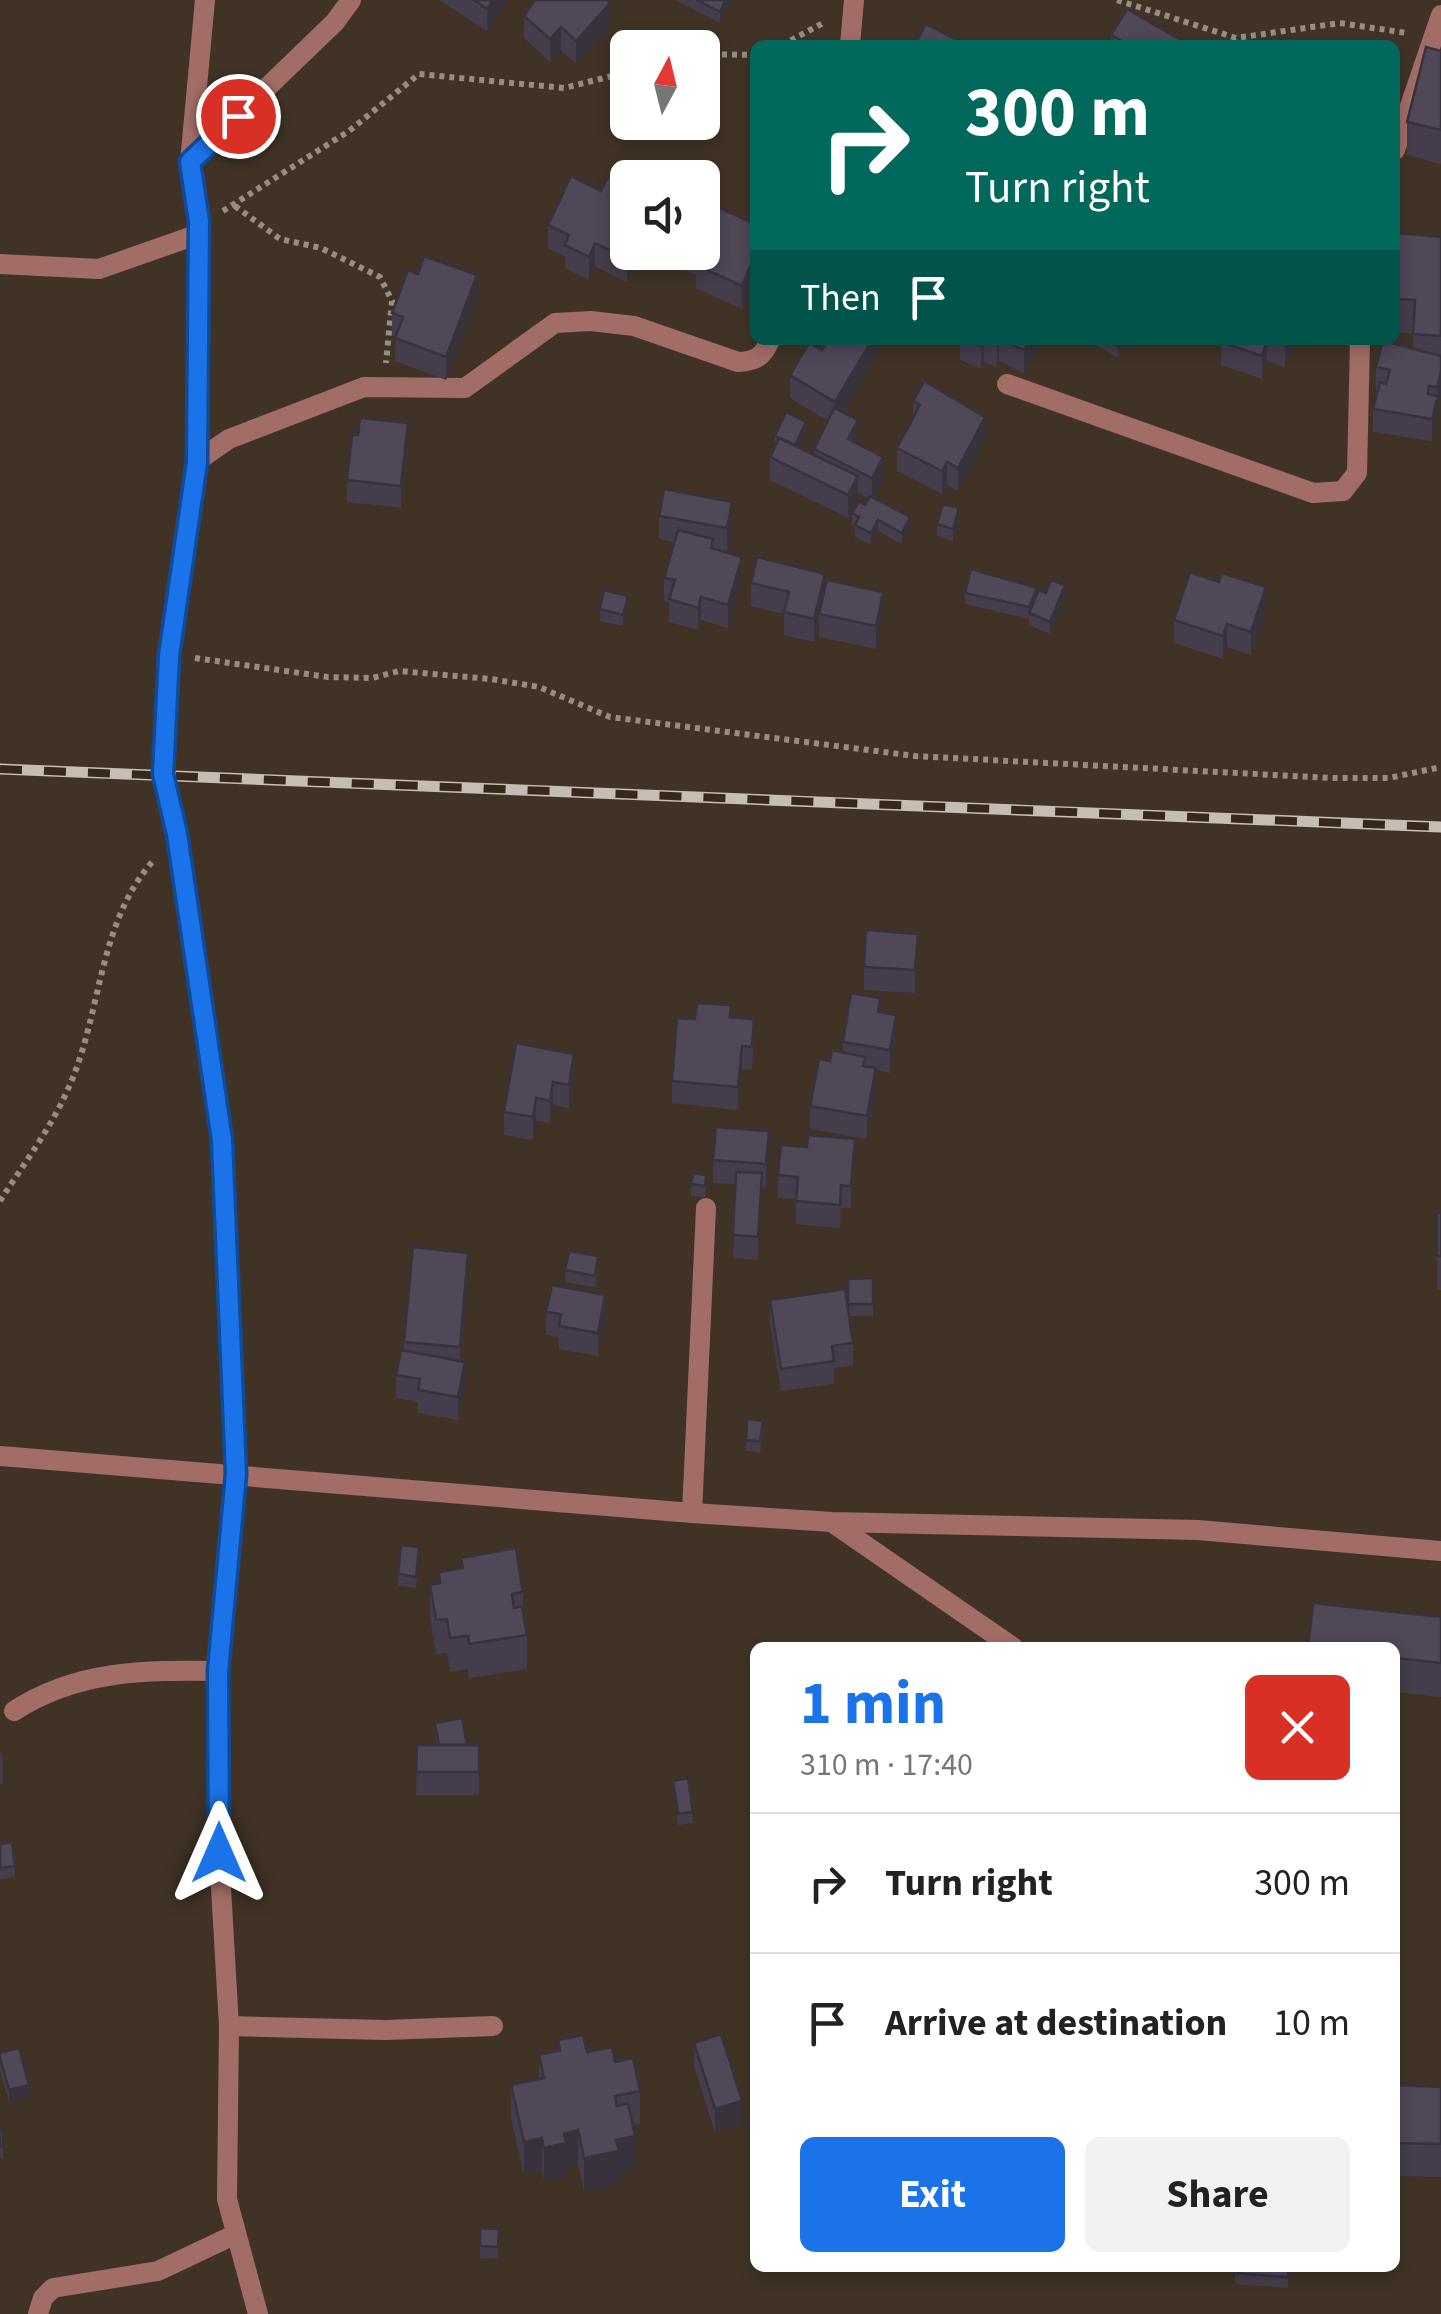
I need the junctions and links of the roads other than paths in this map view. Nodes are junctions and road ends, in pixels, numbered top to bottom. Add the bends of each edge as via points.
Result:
1 (205, 0) edge
2 (351, 0) edge
3 (853, 3) edge
4 (1441, 15) edge
5 (850, 40) edge
6 (1400, 135) edge
7 (190, 162) junction
8 (199, 228) junction
9 (0, 264) edge
10 (768, 345) edge
11 (1360, 345) edge
12 (1006, 384) dead end
13 (197, 462) junction
14 (706, 1208) dead end
15 (0, 1456) edge
16 (236, 1474) junction
17 (692, 1513) junction
18 (832, 1522) junction
19 (1441, 1550) edge
20 (1005, 1642) edge
21 (218, 1671) junction
22 (14, 1710) dead end
23 (229, 2026) junction
24 (493, 2026) dead end
25 (236, 2234) junction
26 (38, 2314) edge
27 (258, 2314) edge

1 - 7 street
2 - 7 street
3 - 5 street
4 - 6 street
7 - 8 street
8 - 9 street via 98,269
8 - 13 street
10 - 13 street via 753,361 738,362 634,326 555,323 465,388 384,384 229,438
11 - 12 street via 1357,473 1343,491 1314,493
13 - 16 street via 169,656 163,774 222,1140
14 - 17 street
15 - 16 street
16 - 17 street
16 - 21 street
17 - 18 street
18 - 19 street via 1198,1530
18 - 20 street
21 - 22 street via 82,1678
21 - 23 street
23 - 24 street
23 - 25 street via 227,2199
25 - 26 street via 158,2271 53,2288
25 - 27 street

